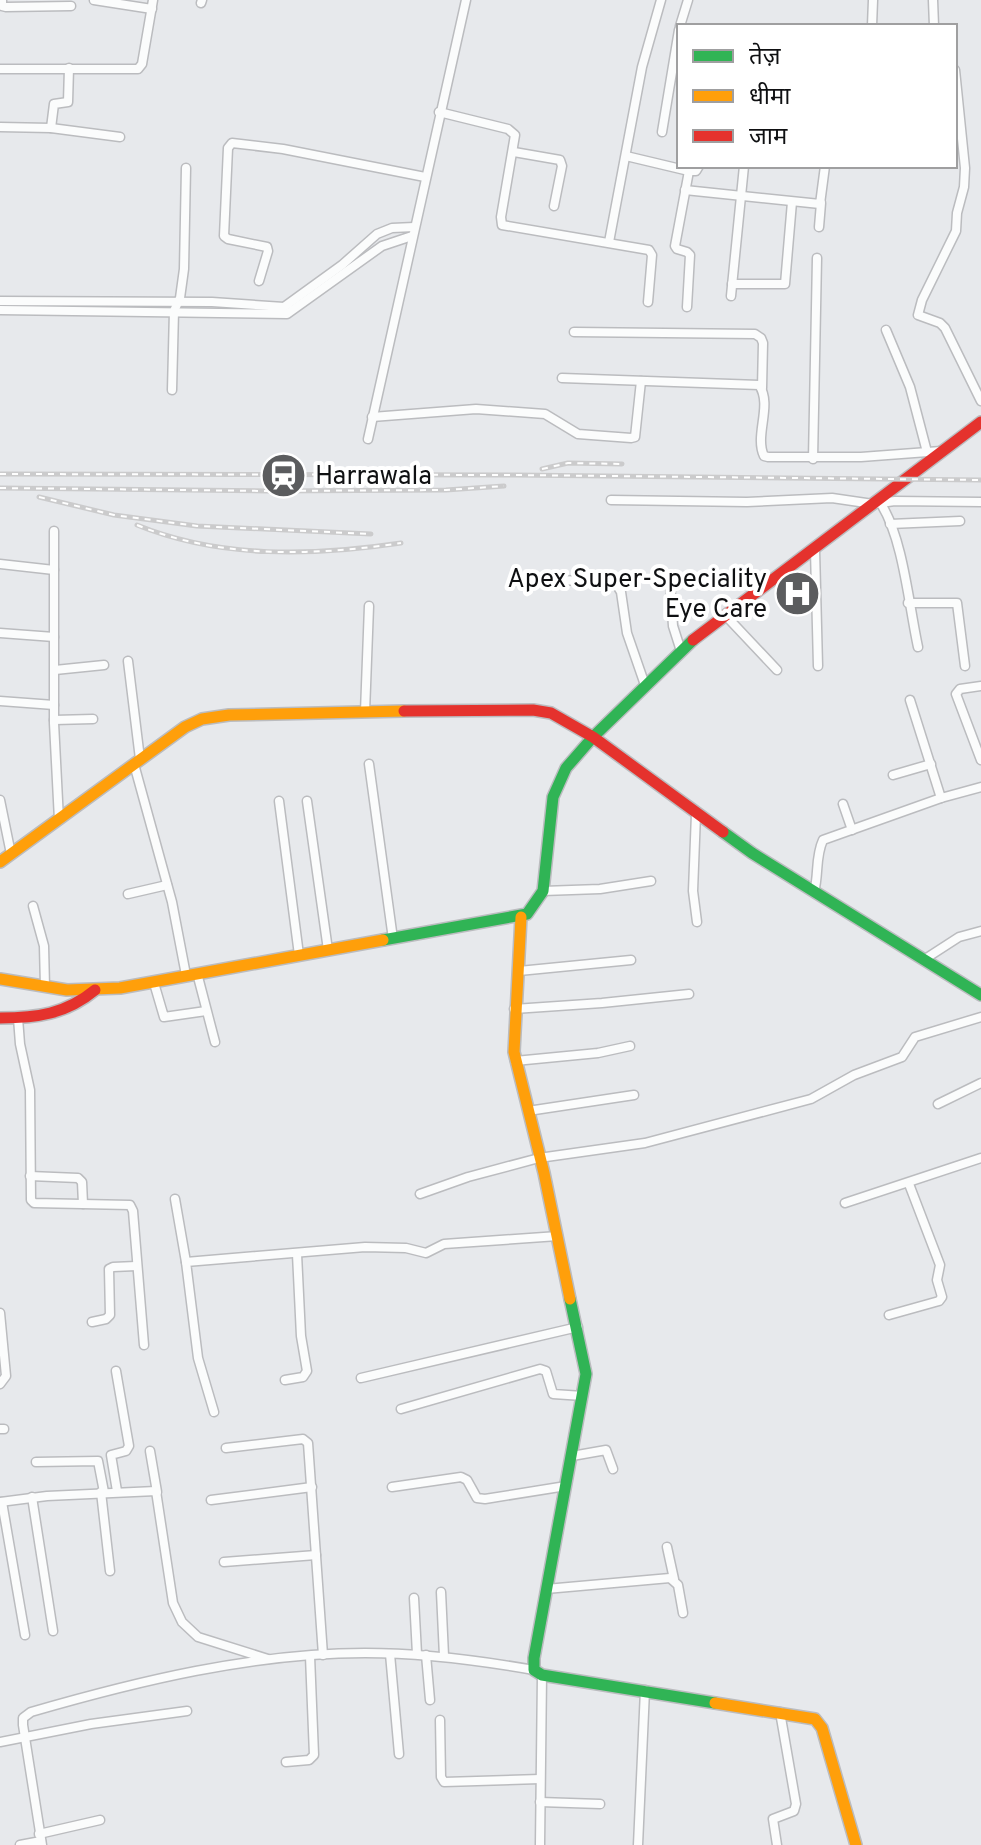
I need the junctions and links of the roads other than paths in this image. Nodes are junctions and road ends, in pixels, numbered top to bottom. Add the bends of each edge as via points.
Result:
1 (2, 0) edge
2 (94, 0) edge
3 (466, 0) edge
4 (661, 0) edge
5 (688, 0) edge
6 (873, 0) edge
7 (933, 0) edge
8 (152, 4) edge
9 (71, 6) dead end
10 (681, 24) edge
11 (872, 24) edge
12 (934, 24) edge
13 (677, 45) edge
14 (69, 68) junction
15 (0, 69) edge
16 (957, 98) edge
17 (439, 112) junction
18 (0, 127) edge
19 (51, 128) junction
20 (662, 132) dead end
21 (120, 137) dead end
22 (514, 152) junction
23 (626, 156) junction
24 (186, 168) dead end
25 (698, 168) edge
26 (744, 168) edge
27 (825, 168) edge
28 (689, 171) junction
29 (425, 177) junction
30 (685, 190) junction
31 (740, 198) junction
32 (792, 202) junction
33 (821, 203) junction
34 (554, 206) dead end
35 (819, 227) dead end
36 (413, 232) junction
37 (609, 242) junction
38 (817, 258) dead end
39 (259, 281) dead end
40 (732, 284) junction
41 (731, 296) dead end
42 (0, 301) edge
43 (648, 302) dead end
44 (176, 307) junction
45 (687, 307) dead end
46 (0, 310) edge
47 (886, 330) dead end
48 (574, 332) dead end
49 (562, 378) dead end
50 (641, 381) junction
51 (762, 388) junction
52 (172, 390) dead end
53 (981, 401) edge
54 (372, 417) junction
55 (981, 422) edge
56 (368, 439) dead end
57 (942, 450) junction
58 (927, 452) junction
59 (813, 459) junction
60 (611, 500) dead end
61 (981, 502) edge
62 (877, 504) junction
63 (960, 521) dead end
64 (890, 524) junction
65 (54, 531) dead end
66 (815, 550) junction
67 (0, 564) edge
68 (54, 570) junction
69 (548, 580) dead end
70 (670, 581) dead end
71 (908, 603) junction
72 (369, 606) dead end
73 (727, 617) junction
74 (0, 633) edge
75 (54, 637) junction
76 (918, 647) dead end
77 (681, 651) junction
78 (128, 661) dead end
79 (104, 665) dead end
80 (818, 666) dead end
81 (965, 666) dead end
82 (55, 670) junction
83 (777, 670) dead end
84 (645, 685) junction
85 (981, 686) edge
86 (910, 700) dead end
87 (0, 701) edge
88 (54, 705) junction
89 (365, 712) junction
90 (93, 719) dead end
91 (54, 720) junction
92 (593, 737) junction
93 (981, 760) edge
94 (137, 761) junction
95 (369, 764) dead end
96 (931, 764) junction
97 (893, 775) dead end
98 (981, 787) edge
99 (941, 798) junction
100 (0, 800) edge
101 (279, 801) dead end
102 (307, 801) dead end
103 (843, 804) dead end
104 (696, 814) junction
105 (59, 820) junction
106 (852, 830) junction
107 (11, 854) junction
108 (0, 862) edge
109 (651, 881) dead end
110 (167, 885) junction
111 (543, 891) junction
112 (814, 892) junction
113 (128, 894) dead end
114 (33, 906) dead end
115 (521, 917) junction
116 (697, 922) dead end
117 (981, 931) edge
118 (393, 939) junction
119 (328, 950) junction
120 (299, 955) junction
121 (925, 959) junction
122 (631, 960) dead end
123 (519, 971) junction
124 (192, 974) junction
125 (0, 979) edge
126 (154, 983) junction
127 (45, 987) junction
128 (95, 990) junction
129 (689, 994) dead end
130 (981, 995) edge
131 (514, 1009) junction
132 (206, 1011) junction
133 (981, 1017) edge
134 (0, 1018) edge
135 (18, 1018) junction
136 (215, 1042) dead end
137 (630, 1046) dead end
138 (515, 1061) junction
139 (981, 1083) edge
140 (634, 1095) dead end
141 (938, 1104) dead end
142 (528, 1111) junction
143 (539, 1158) junction
144 (981, 1158) edge
145 (30, 1176) junction
146 (909, 1184) junction
147 (420, 1194) dead end
148 (175, 1199) dead end
149 (845, 1203) dead end
150 (83, 1204) junction
151 (558, 1236) junction
152 (297, 1254) junction
153 (186, 1262) junction
154 (136, 1266) junction
155 (0, 1313) edge
156 (889, 1315) dead end
157 (92, 1322) dead end
158 (578, 1327) junction
159 (144, 1345) dead end
160 (116, 1371) dead end
161 (361, 1378) dead end
162 (285, 1380) dead end
163 (0, 1384) edge
164 (583, 1396) junction
165 (401, 1409) dead end
166 (214, 1412) dead end
167 (226, 1448) dead end
168 (150, 1451) dead end
169 (572, 1456) junction
170 (36, 1462) dead end
171 (613, 1469) dead end
172 (566, 1486) junction
173 (312, 1487) junction
174 (392, 1487) dead end
175 (117, 1491) junction
176 (103, 1492) junction
177 (157, 1492) junction
178 (32, 1497) junction
179 (211, 1500) dead end
180 (1, 1502) edge
181 (667, 1547) dead end
182 (316, 1555) junction
183 (224, 1562) dead end
184 (110, 1571) dead end
185 (674, 1579) junction
186 (546, 1589) junction
187 (441, 1592) dead end
188 (414, 1598) dead end
189 (683, 1613) dead end
190 (53, 1631) dead end
191 (25, 1635) dead end
192 (390, 1654) junction
193 (323, 1655) junction
194 (422, 1655) junction
195 (310, 1656) junction
196 (444, 1656) junction
197 (273, 1660) junction
198 (538, 1672) junction
199 (645, 1690) junction
200 (430, 1700) dead end
201 (187, 1711) dead end
202 (780, 1712) junction
203 (440, 1720) dead end
204 (24, 1737) junction
205 (0, 1742) edge
206 (399, 1754) dead end
207 (286, 1762) dead end
208 (540, 1779) junction
209 (540, 1802) junction
210 (600, 1804) dead end
211 (100, 1820) dead end
212 (41, 1840) edge
213 (20, 1845) edge
214 (540, 1845) edge
215 (638, 1845) edge
216 (777, 1845) edge
217 (856, 1845) edge

1 - 9 street via 6,7
2 - 8 street
3 - 17 street
4 - 23 street
5 - 10 street
6 - 11 street
7 - 12 street
8 - 14 street via 138,69
13 - 20 street
14 - 15 street
14 - 19 street via 68,102 54,104
16 - 53 street via 964,187 954,235 918,315 944,326
17 - 22 street via 513,131
17 - 29 street
18 - 19 street
19 - 21 street
22 - 34 street via 560,160
22 - 37 street via 502,225
23 - 28 street
23 - 37 street
24 - 44 street via 184,269
25 - 28 street
26 - 31 street
27 - 33 street
28 - 30 street
29 - 36 street
29 - 39 street via 232,143 224,236 267,247
30 - 31 street
30 - 45 street via 675,246 690,255
31 - 32 street
31 - 40 street
32 - 33 street
32 - 40 street via 785,284
33 - 35 street
36 - 44 street via 392,228 377,234 286,310
36 - 54 street
37 - 43 street via 651,252
38 - 59 street
40 - 41 street
42 - 44 street
44 - 46 street
44 - 52 street
47 - 58 street via 910,387
48 - 51 street via 755,334 763,343
49 - 50 street
50 - 51 street
50 - 54 street via 638,428 631,438 578,434 545,414 476,409
51 - 59 street via 762,453
54 - 56 street
55 - 57 street
57 - 58 street
57 - 62 street
58 - 59 street
60 - 62 street via 832,498
61 - 62 street
62 - 64 street
62 - 66 street
63 - 64 street
64 - 71 street
65 - 68 street
66 - 73 street
66 - 80 street
67 - 68 street
68 - 75 street
69 - 84 street via 616,584
70 - 77 street via 673,626
71 - 76 street
71 - 81 street via 957,603
72 - 89 street
73 - 77 street
73 - 83 street
74 - 75 street
75 - 82 street
77 - 84 street
78 - 94 street
79 - 82 street
82 - 88 street
84 - 92 street
85 - 93 street via 956,694
86 - 96 street
87 - 88 street
88 - 91 street
89 - 92 street via 533,710 551,713
89 - 94 street via 202,719
90 - 91 street
91 - 105 street
92 - 104 street
92 - 111 street via 566,768 553,797
94 - 105 street
94 - 110 street
95 - 118 street
96 - 97 street
96 - 99 street
98 - 99 street
99 - 106 street
100 - 107 street
101 - 120 street
102 - 119 street
103 - 106 street
104 - 112 street
104 - 116 street
105 - 107 street
106 - 112 street via 823,840
107 - 108 street
109 - 111 street
110 - 113 street
110 - 124 street
111 - 115 street
112 - 121 street
114 - 127 street via 44,946
115 - 118 street
115 - 123 street
117 - 121 street via 959,937
118 - 119 street
119 - 120 street
120 - 124 street
121 - 130 street
122 - 123 street
123 - 131 street
124 - 126 street
124 - 132 street
125 - 127 street
126 - 128 street
126 - 132 street via 164,1017
127 - 128 street
128 - 135 street via 59,1013
129 - 131 street
131 - 138 street
132 - 136 street
133 - 143 street via 915,1037 902,1057 811,1099 658,1140
134 - 135 street
135 - 145 street via 30,1090
137 - 138 street
138 - 142 street
139 - 141 street
140 - 142 street
142 - 143 street
143 - 147 street
143 - 151 street
144 - 146 street
145 - 150 street via 78,1178
145 - 150 street via 32,1202
146 - 149 street
146 - 156 street via 940,1265 942,1297
148 - 153 street
150 - 154 street via 130,1205
151 - 152 street via 444,1244 426,1253 365,1247
151 - 158 street
152 - 153 street
152 - 162 street via 307,1371 303,1377
153 - 166 street via 198,1358
154 - 157 street via 109,1269 110,1315
154 - 159 street
155 - 163 street via 6,1376
158 - 161 street
158 - 164 street via 586,1374
160 - 175 street via 129,1446 111,1455
164 - 165 street via 556,1396 546,1371 540,1369
164 - 169 street
167 - 173 street via 306,1440
168 - 177 street
169 - 171 street via 606,1450
169 - 172 street
170 - 176 street via 98,1461
172 - 174 street via 485,1499 477,1498 461,1477
172 - 186 street
173 - 179 street
173 - 182 street
175 - 176 street
175 - 177 street
176 - 178 street
176 - 184 street
177 - 197 street via 173,1603 182,1622 198,1637
178 - 180 street
178 - 190 street
180 - 191 street
181 - 185 street
182 - 183 street
182 - 193 street
185 - 186 street
185 - 189 street
186 - 198 street
187 - 196 street
188 - 194 street
192 - 193 street
192 - 194 street
192 - 206 street
193 - 195 street
194 - 196 street
194 - 200 street
195 - 197 street
195 - 207 street via 314,1755
196 - 198 street
197 - 204 street via 168,1677 31,1712 23,1718
198 - 199 street
198 - 208 street
199 - 202 street
199 - 215 street
201 - 204 street
202 - 216 street via 796,1804 794,1811 773,1819
202 - 217 street via 810,1716 822,1728
203 - 208 street via 444,1782
204 - 205 street
204 - 212 street
208 - 209 street
209 - 210 street
209 - 214 street
211 - 212 street
212 - 213 street

